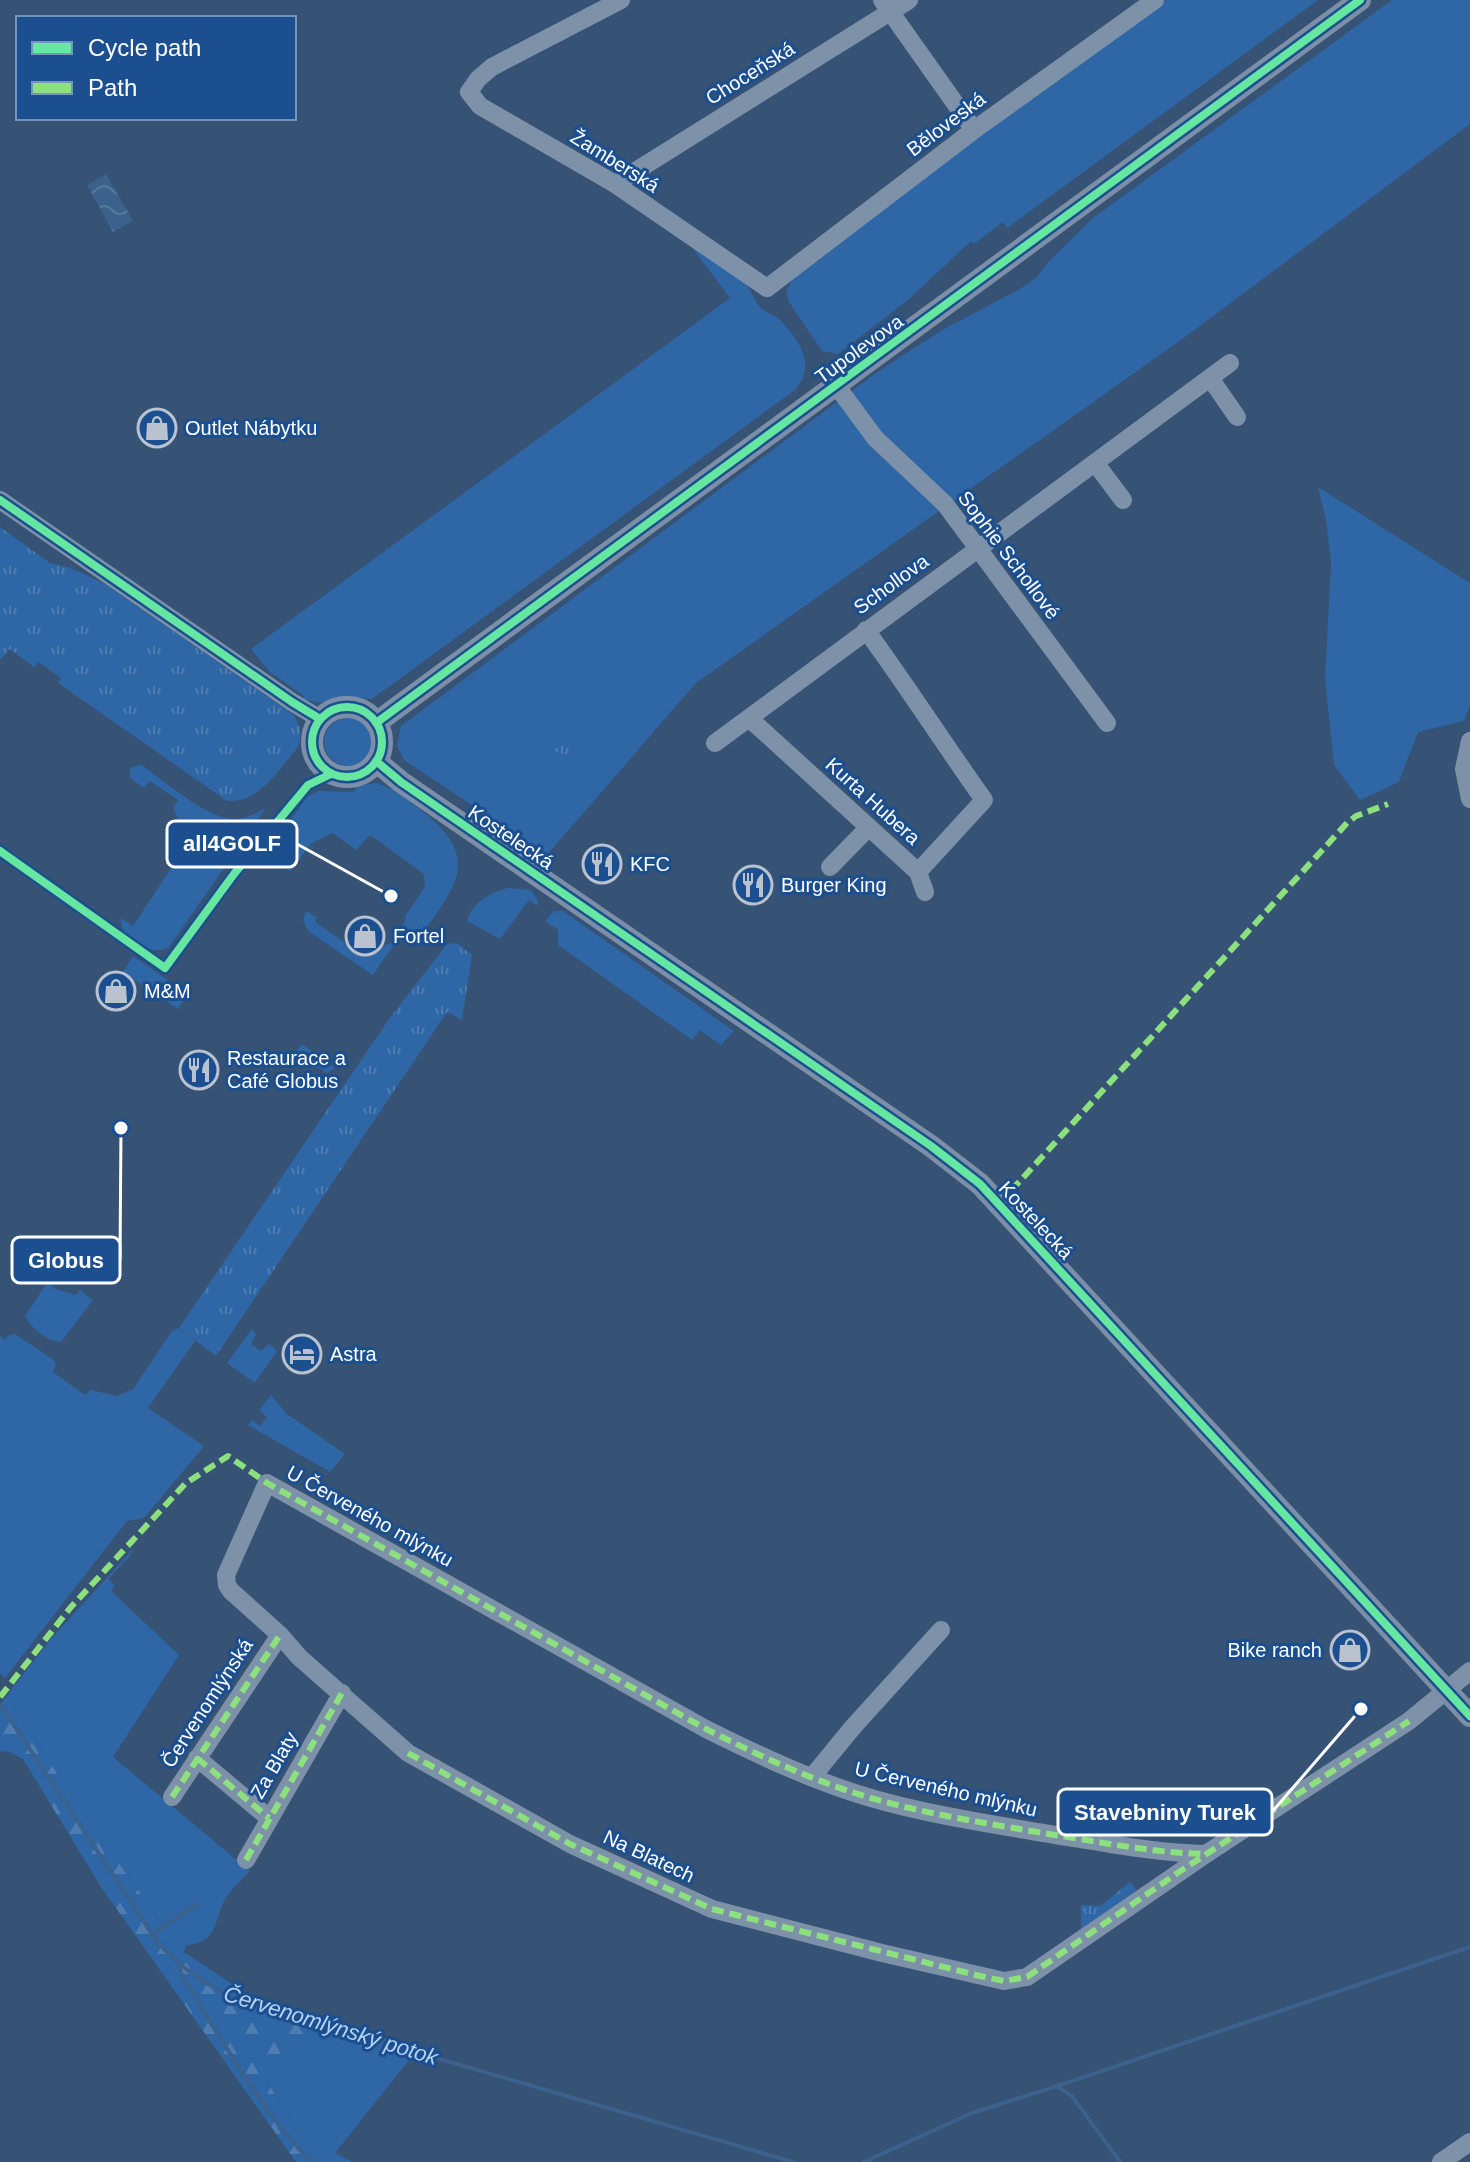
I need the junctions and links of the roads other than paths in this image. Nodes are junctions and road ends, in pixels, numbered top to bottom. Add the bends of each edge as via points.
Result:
1 (621, 0) edge
2 (909, 0) edge
3 (1155, 0) edge
4 (1360, 0) edge
5 (886, 6) edge
6 (974, 130) junction
7 (615, 184) junction
8 (767, 288) joint
9 (1230, 363) dead end
10 (1210, 378) junction
11 (836, 385) junction
12 (1237, 417) dead end
13 (1096, 464) junction
14 (0, 500) edge
15 (1123, 500) dead end
16 (979, 547) junction
17 (866, 630) junction
18 (320, 719) junction
19 (750, 719) junction
20 (376, 723) junction
21 (1107, 723) dead end
22 (1470, 741) edge
23 (715, 743) dead end
24 (376, 761) junction
25 (1470, 799) edge
26 (868, 828) junction
27 (830, 867) dead end
28 (918, 872) junction
29 (925, 892) dead end
30 (267, 1483) joint
31 (941, 1630) dead end
32 (280, 1635) junction
33 (1470, 1671) edge
34 (1448, 1691) junction
35 (342, 1693) junction
36 (1470, 1716) edge
37 (197, 1758) junction
38 (812, 1777) junction
39 (172, 1797) dead end
40 (269, 1818) junction
41 (1206, 1854) junction
42 (246, 1860) dead end
43 (1470, 2142) edge
44 (1441, 2162) edge

1 - 7 street, Žamberská via 492,67 469,92 480,106
2 - 5 street, Choceňská
3 - 6 street, Běloveská
4 - 11 main road, Tupolevova
5 - 6 street
5 - 7 street, Choceňská
6 - 8 street, Běloveská
7 - 8 street, Žamberská
9 - 10 street, Schollova
10 - 12 street
10 - 13 street, Schollova
11 - 16 street, Sophie Schollové via 875,438 945,504
11 - 20 main road, Tupolevova
13 - 15 street
13 - 16 street, Schollova
14 - 18 street
16 - 17 street, Schollova
16 - 21 street, Sophie Schollové
17 - 19 street, Schollova
17 - 28 street, Kurta Hubera via 984,800
18 - 20 main road via 340,707 353,707
18 - 24 main road via 312,747 324,769 352,777
19 - 23 street, Schollova
19 - 26 street, Kurta Hubera
20 - 24 main road via 382,741
22 - 25 street via 1464,769
24 - 34 main road, Kostelecká via 980,1184
26 - 27 street
26 - 28 street, Kurta Hubera
28 - 29 street
30 - 32 street, Na Blatech via 226,1575 227,1585
30 - 38 street, U Červeného mlýnku via 706,1729
31 - 38 street
32 - 35 street, Na Blatech
32 - 37 street, Červenomlýnská
33 - 34 street
34 - 36 main road, Kostelecká
34 - 41 street
35 - 40 street, Za Blaty
35 - 41 street, Na Blatech via 408,1753 570,1844 712,1909 1004,1981 1027,1977
37 - 39 street, Červenomlýnská
37 - 40 street
38 - 41 street, U Červeného mlýnku via 900,1804 1010,1828
40 - 42 street, Za Blaty
43 - 44 street

